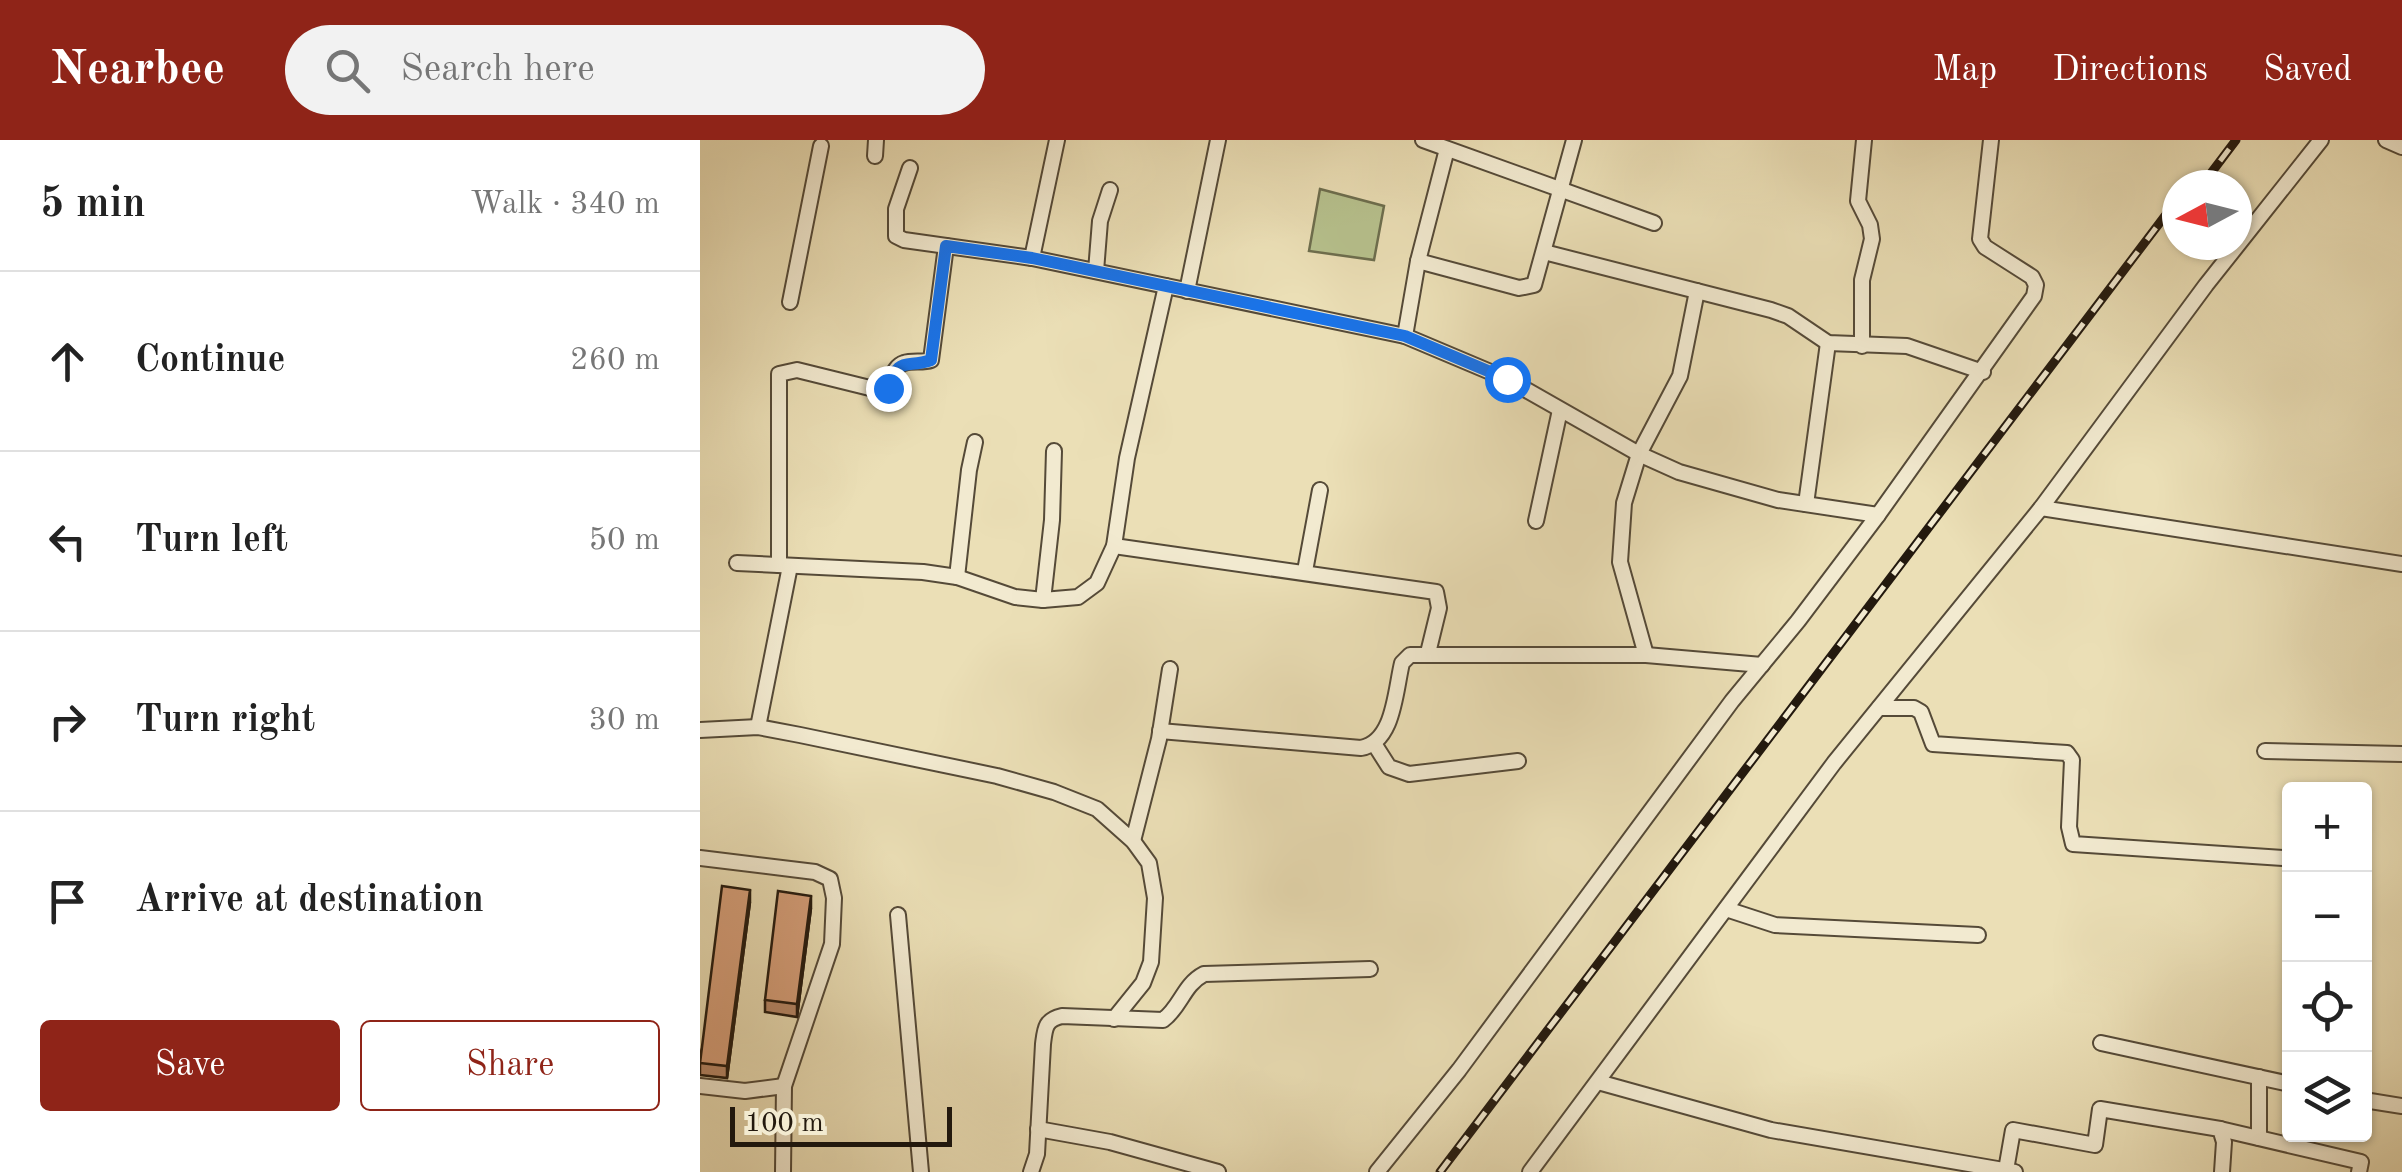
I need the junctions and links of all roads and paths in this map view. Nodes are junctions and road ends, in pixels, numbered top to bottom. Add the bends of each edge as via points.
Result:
1 (1057, 140) edge
2 (1218, 140) edge
3 (1423, 140) edge
4 (1574, 140) edge
5 (1864, 140) edge
6 (1992, 140) edge
7 (2321, 140) edge
8 (2386, 140) edge
9 (821, 146) dead end
10 (2402, 148) edge
11 (1447, 149) junction
12 (910, 168) dead end
13 (1110, 190) dead end
14 (1560, 190) junction
15 (1654, 223) dead end
16 (946, 246) junction
17 (1544, 252) junction
18 (1032, 258) junction
19 (1418, 261) junction
20 (1096, 271) junction
21 (1166, 286) junction
22 (1188, 290) junction
23 (1697, 291) junction
24 (790, 302) dead end
25 (1405, 336) junction
26 (1828, 342) junction
27 (1862, 346) junction
28 (1982, 372) junction
29 (1560, 410) junction
30 (975, 442) dead end
31 (1054, 451) dead end
32 (1639, 454) junction
33 (1320, 490) dead end
34 (1806, 504) junction
35 (2041, 508) junction
36 (1878, 515) junction
37 (1536, 520) dead end
38 (1114, 546) junction
39 (737, 563) dead end
40 (2402, 564) edge
41 (784, 566) junction
42 (1305, 571) junction
43 (957, 577) junction
44 (1043, 600) junction
45 (1428, 653) junction
46 (1646, 655) junction
47 (1762, 665) junction
48 (1170, 669) dead end
49 (1878, 708) junction
50 (758, 727) junction
51 (700, 730) edge
52 (1160, 731) junction
53 (1375, 745) junction
54 (2266, 751) dead end
55 (2402, 754) edge
56 (1518, 762) dead end
57 (1133, 841) junction
58 (700, 858) edge
59 (2282, 858) edge
60 (1726, 909) junction
61 (898, 915) dead end
62 (1978, 935) dead end
63 (1370, 969) dead end
64 (1114, 1019) junction
65 (2100, 1043) dead end
66 (2259, 1077) junction
67 (1598, 1082) junction
68 (2282, 1082) edge
69 (700, 1086) edge
70 (784, 1086) junction
71 (2372, 1101) edge
72 (2402, 1106) edge
73 (2220, 1128) junction
74 (1038, 1129) junction
75 (2259, 1138) junction
76 (1972, 1168) edge
77 (2010, 1171) edge
78 (783, 1172) edge
79 (921, 1172) edge
80 (1031, 1172) edge
81 (1218, 1172) edge
82 (1377, 1172) edge
83 (1530, 1172) edge
84 (2222, 1172) edge
85 (2359, 1172) edge

1 - 18 street
2 - 22 street
3 - 11 street
4 - 14 street
5 - 27 street via 1858,201 1872,239 1862,280
6 - 28 street via 1980,240 2036,285
7 - 35 street
8 - 10 street
9 - 24 street
11 - 14 street
11 - 19 street
12 - 16 street via 896,209 896,236
13 - 20 street
14 - 15 street
14 - 17 street
16 - 18 street
16 - 41 street via 931,360 905,362 882,391 796,370 779,374
17 - 19 street via 1538,279 1528,288
17 - 23 street
18 - 20 street
19 - 25 street
20 - 21 street
21 - 22 street
21 - 38 street
22 - 25 street
23 - 26 street via 1788,316
23 - 32 street via 1680,376
25 - 29 street via 1507,379
26 - 27 street
26 - 34 street
27 - 28 street via 1920,349
28 - 36 street
29 - 32 street
29 - 37 street
30 - 43 street
31 - 44 street
32 - 34 street via 1679,472
32 - 46 street via 1624,503 1620,562
33 - 42 street
34 - 36 street
35 - 40 street
35 - 49 street
36 - 47 street
38 - 42 street
38 - 44 street via 1097,583 1078,598
39 - 41 street
41 - 43 street
41 - 50 street
42 - 45 street via 1436,592 1440,601
43 - 44 street
45 - 46 street
45 - 53 street via 1410,654 1402,663 1384,735
46 - 47 street
47 - 82 street
48 - 52 street
49 - 59 street via 1914,708 1933,744 2067,753 2073,844
49 - 60 street
50 - 51 street
50 - 57 street via 1054,792 1097,809
52 - 53 street
52 - 57 street
53 - 56 street via 1388,767 1410,774
54 - 55 street
57 - 64 street via 1149,863 1155,898 1152,962
58 - 70 street via 830,879 832,944
60 - 62 street via 1775,926
60 - 67 street
61 - 79 street
63 - 64 street via 1204,974 1163,1020
64 - 74 street via 1062,1016 1046,1025
65 - 66 street
66 - 68 street
66 - 75 street
67 - 76 street via 1771,1130
67 - 83 street
69 - 70 street
70 - 78 street
71 - 72 street
73 - 75 street
73 - 77 street via 2100,1110 2096,1146 2013,1130
73 - 84 street
74 - 80 street
74 - 81 street
75 - 85 street via 2361,1162
76 - 77 street

